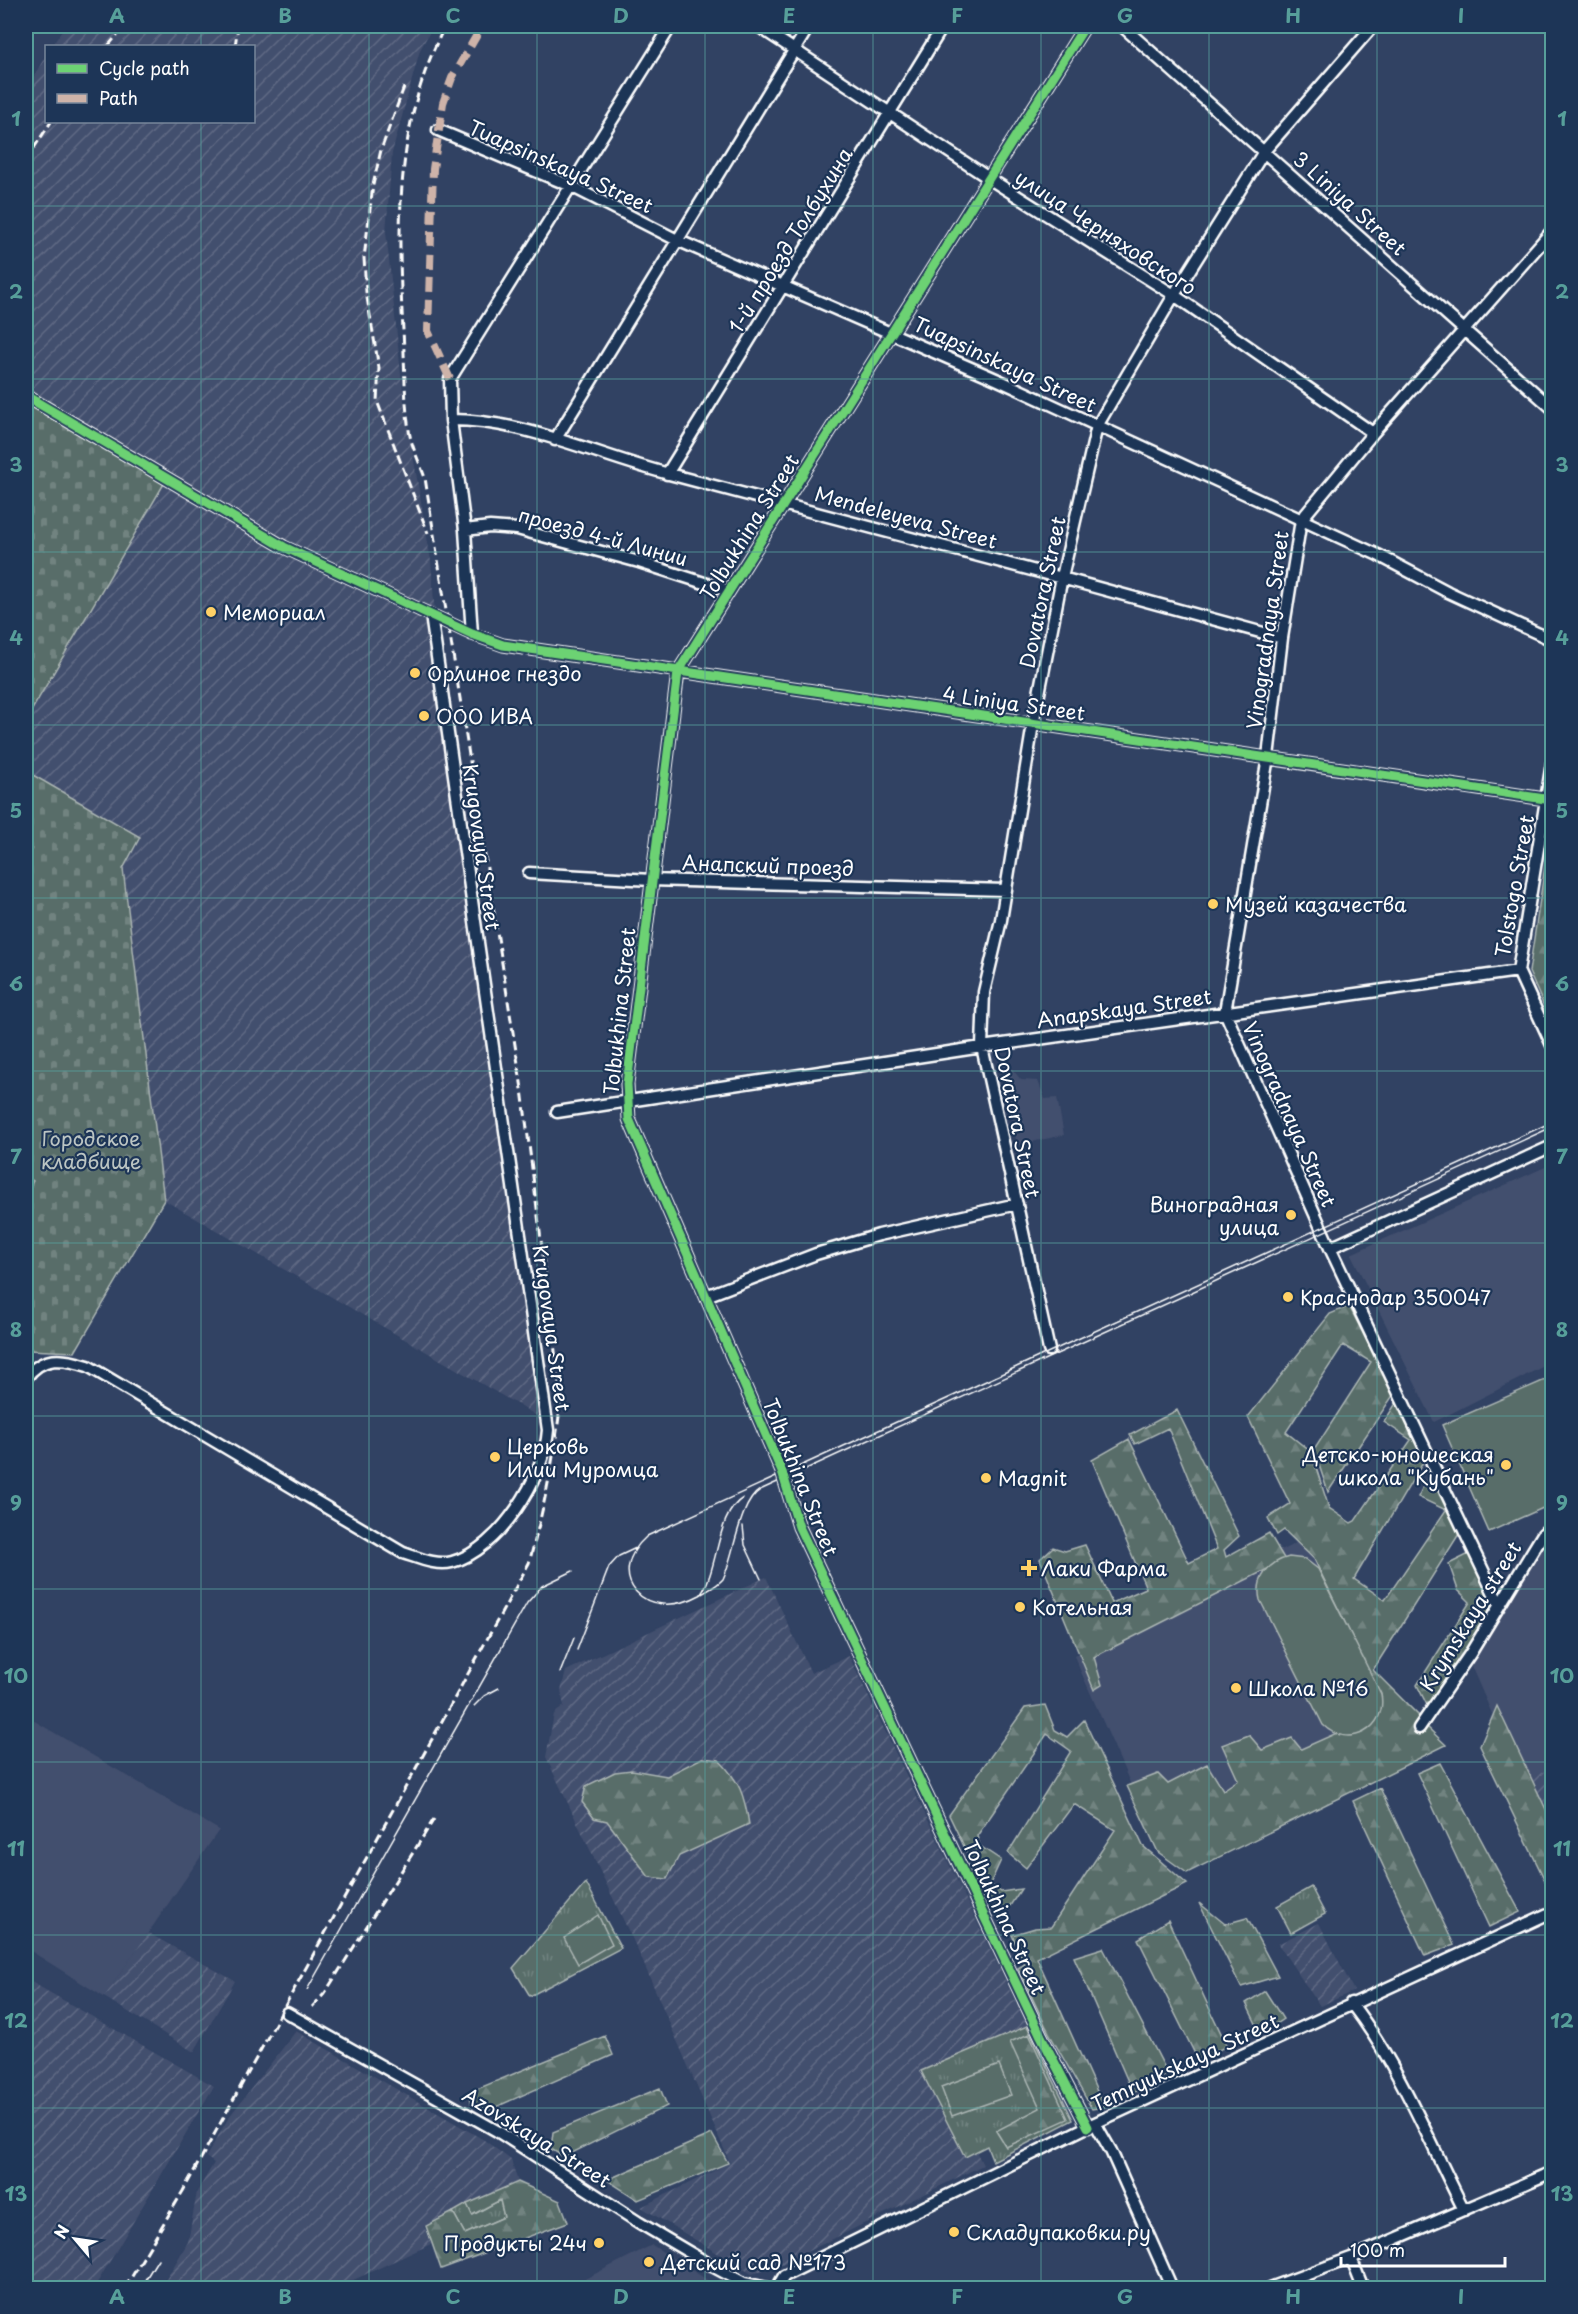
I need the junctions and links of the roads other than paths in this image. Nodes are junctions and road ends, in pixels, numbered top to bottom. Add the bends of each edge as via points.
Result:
1 (671, 26) edge
2 (758, 26) edge
3 (809, 26) edge
4 (943, 26) edge
5 (1085, 26) edge
6 (1122, 26) edge
7 (1373, 26) edge
8 (794, 51) junction
9 (891, 113) junction
10 (438, 130) dead end
11 (1264, 150) junction
12 (990, 179) junction
13 (571, 186) junction
14 (1552, 231) edge
15 (677, 240) junction
16 (783, 285) junction
17 (1174, 295) junction
18 (1465, 330) junction
19 (893, 333) junction
20 (26, 396) edge
21 (1552, 408) edge
22 (451, 420) junction
23 (1097, 426) junction
24 (1373, 433) junction
25 (555, 440) junction
26 (667, 474) junction
27 (785, 503) junction
28 (1301, 520) junction
29 (465, 530) junction
30 (1062, 578) junction
31 (729, 591) junction
32 (431, 615) junction
33 (472, 634) junction
34 (1282, 638) junction
35 (1552, 640) edge
36 (678, 672) junction
37 (1033, 724) junction
38 (1268, 758) junction
39 (1552, 763) edge
40 (1550, 799) edge
41 (529, 873) dead end
42 (651, 880) junction
43 (1005, 890) junction
44 (1518, 971) junction
45 (1225, 1012) junction
46 (1552, 1045) edge
47 (982, 1047) junction
48 (627, 1100) junction
49 (557, 1112) dead end
50 (1552, 1146) edge
51 (1017, 1204) junction
52 (1330, 1248) junction
53 (706, 1296) junction
54 (1048, 1350) dead end
55 (26, 1378) edge
56 (1552, 1525) edge
57 (1500, 1604) junction
58 (1419, 1728) dead end
59 (1552, 1912) edge
60 (1351, 2003) junction
61 (287, 2013) dead end
62 (1092, 2125) junction
63 (1552, 2172) edge
64 (1464, 2210) junction
65 (1351, 2258) junction
66 (768, 2289) edge
67 (777, 2289) edge
68 (1172, 2289) edge
69 (1270, 2289) edge
70 (1363, 2289) edge

1 - 13 street
2 - 8 street, улица Черняховского
3 - 8 street
4 - 9 street, 1-й проезд Толбухина
5 - 12 street, Tolbukhina Street
6 - 11 street, 3 Liniya Street
7 - 11 street, Dovatora Street
8 - 9 street, улица Черняховского
8 - 15 street
9 - 12 street, улица Черняховского
9 - 16 street, 1-й проезд Толбухина
10 - 13 street, Tuapsinskaya Street
11 - 17 street, Dovatora Street
11 - 18 street, 3 Liniya Street
12 - 17 street, улица Черняховского
12 - 19 street, Tolbukhina Street
13 - 15 street, Tuapsinskaya Street
13 - 22 street via 450,379
14 - 18 street, Vinogradnaya Street
15 - 16 street, Tuapsinskaya Street
15 - 25 street
16 - 19 street, Tuapsinskaya Street
16 - 26 street, 1-й проезд Толбухина
17 - 23 street, Dovatora Street
17 - 24 street, улица Черняховского
18 - 21 street, 3 Liniya Street
18 - 24 street, Vinogradnaya Street
19 - 23 street, Tuapsinskaya Street
19 - 27 street, Tolbukhina Street
20 - 32 street, 4 Liniya Street via 284,547
22 - 25 street, Mendeleyeva Street via 478,420
22 - 29 street
23 - 28 street, Tuapsinskaya Street
23 - 30 street, Dovatora Street
24 - 28 street, Vinogradnaya Street
25 - 26 street, Mendeleyeva Street
26 - 27 street, Mendeleyeva Street
27 - 30 street, Mendeleyeva Street
27 - 31 street, Tolbukhina Street
28 - 34 street, Vinogradnaya Street
28 - 35 street, Tuapsinskaya Street
29 - 31 street, проезд 4-й Линии via 517,529
29 - 33 street
30 - 34 street, Mendeleyeva Street
30 - 37 street, Dovatora Street
31 - 36 street, Tolbukhina Street
32 - 33 street, 4 Liniya Street
32 - 55 street, Krugovaya Street via 548,1430 537,1470 504,1527 475,1552 451,1562 428,1562 403,1553 88,1365 65,1358 42,1361
33 - 36 street, 4 Liniya Street via 503,645
34 - 38 street, Vinogradnaya Street
36 - 37 street, 4 Liniya Street
36 - 42 street, Tolbukhina Street
37 - 38 street, 4 Liniya Street
37 - 43 street, Dovatora Street
38 - 40 street, 4 Liniya Street
38 - 45 street, Vinogradnaya Street
39 - 40 street, Tolstogo Street
40 - 44 street, Tolstogo Street
41 - 42 street, Анапский проезд
42 - 43 street, Анапский проезд
42 - 48 street, Tolbukhina Street
43 - 47 street, Dovatora Street via 984,992
44 - 45 street, Anapskaya Street
44 - 46 street, Tolstogo Street
45 - 47 street, Anapskaya Street
45 - 52 street, Vinogradnaya Street
47 - 48 street, Anapskaya Street
47 - 51 street, Dovatora Street
48 - 49 street, Anapskaya Street
48 - 53 street, Tolbukhina Street via 629,1119
50 - 52 street
51 - 53 street via 879,1235 816,1254
51 - 54 street, Dovatora Street
52 - 57 street, Vinogradnaya Street
53 - 62 street, Tolbukhina Street via 782,1472 799,1527 1036,2025
56 - 57 street, Krymskaya street
57 - 58 street, Krymskaya street
59 - 60 street, Temryukskaya Street
60 - 62 street, Temryukskaya Street
60 - 64 street via 1388,2058
61 - 66 street, Azovskaya Street via 497,2131 714,2267 744,2283
62 - 67 street, Temryukskaya Street via 784,2276
62 - 68 street, Tolbukhina Street via 1111,2151
63 - 64 street
64 - 65 street
65 - 69 street
65 - 70 street

